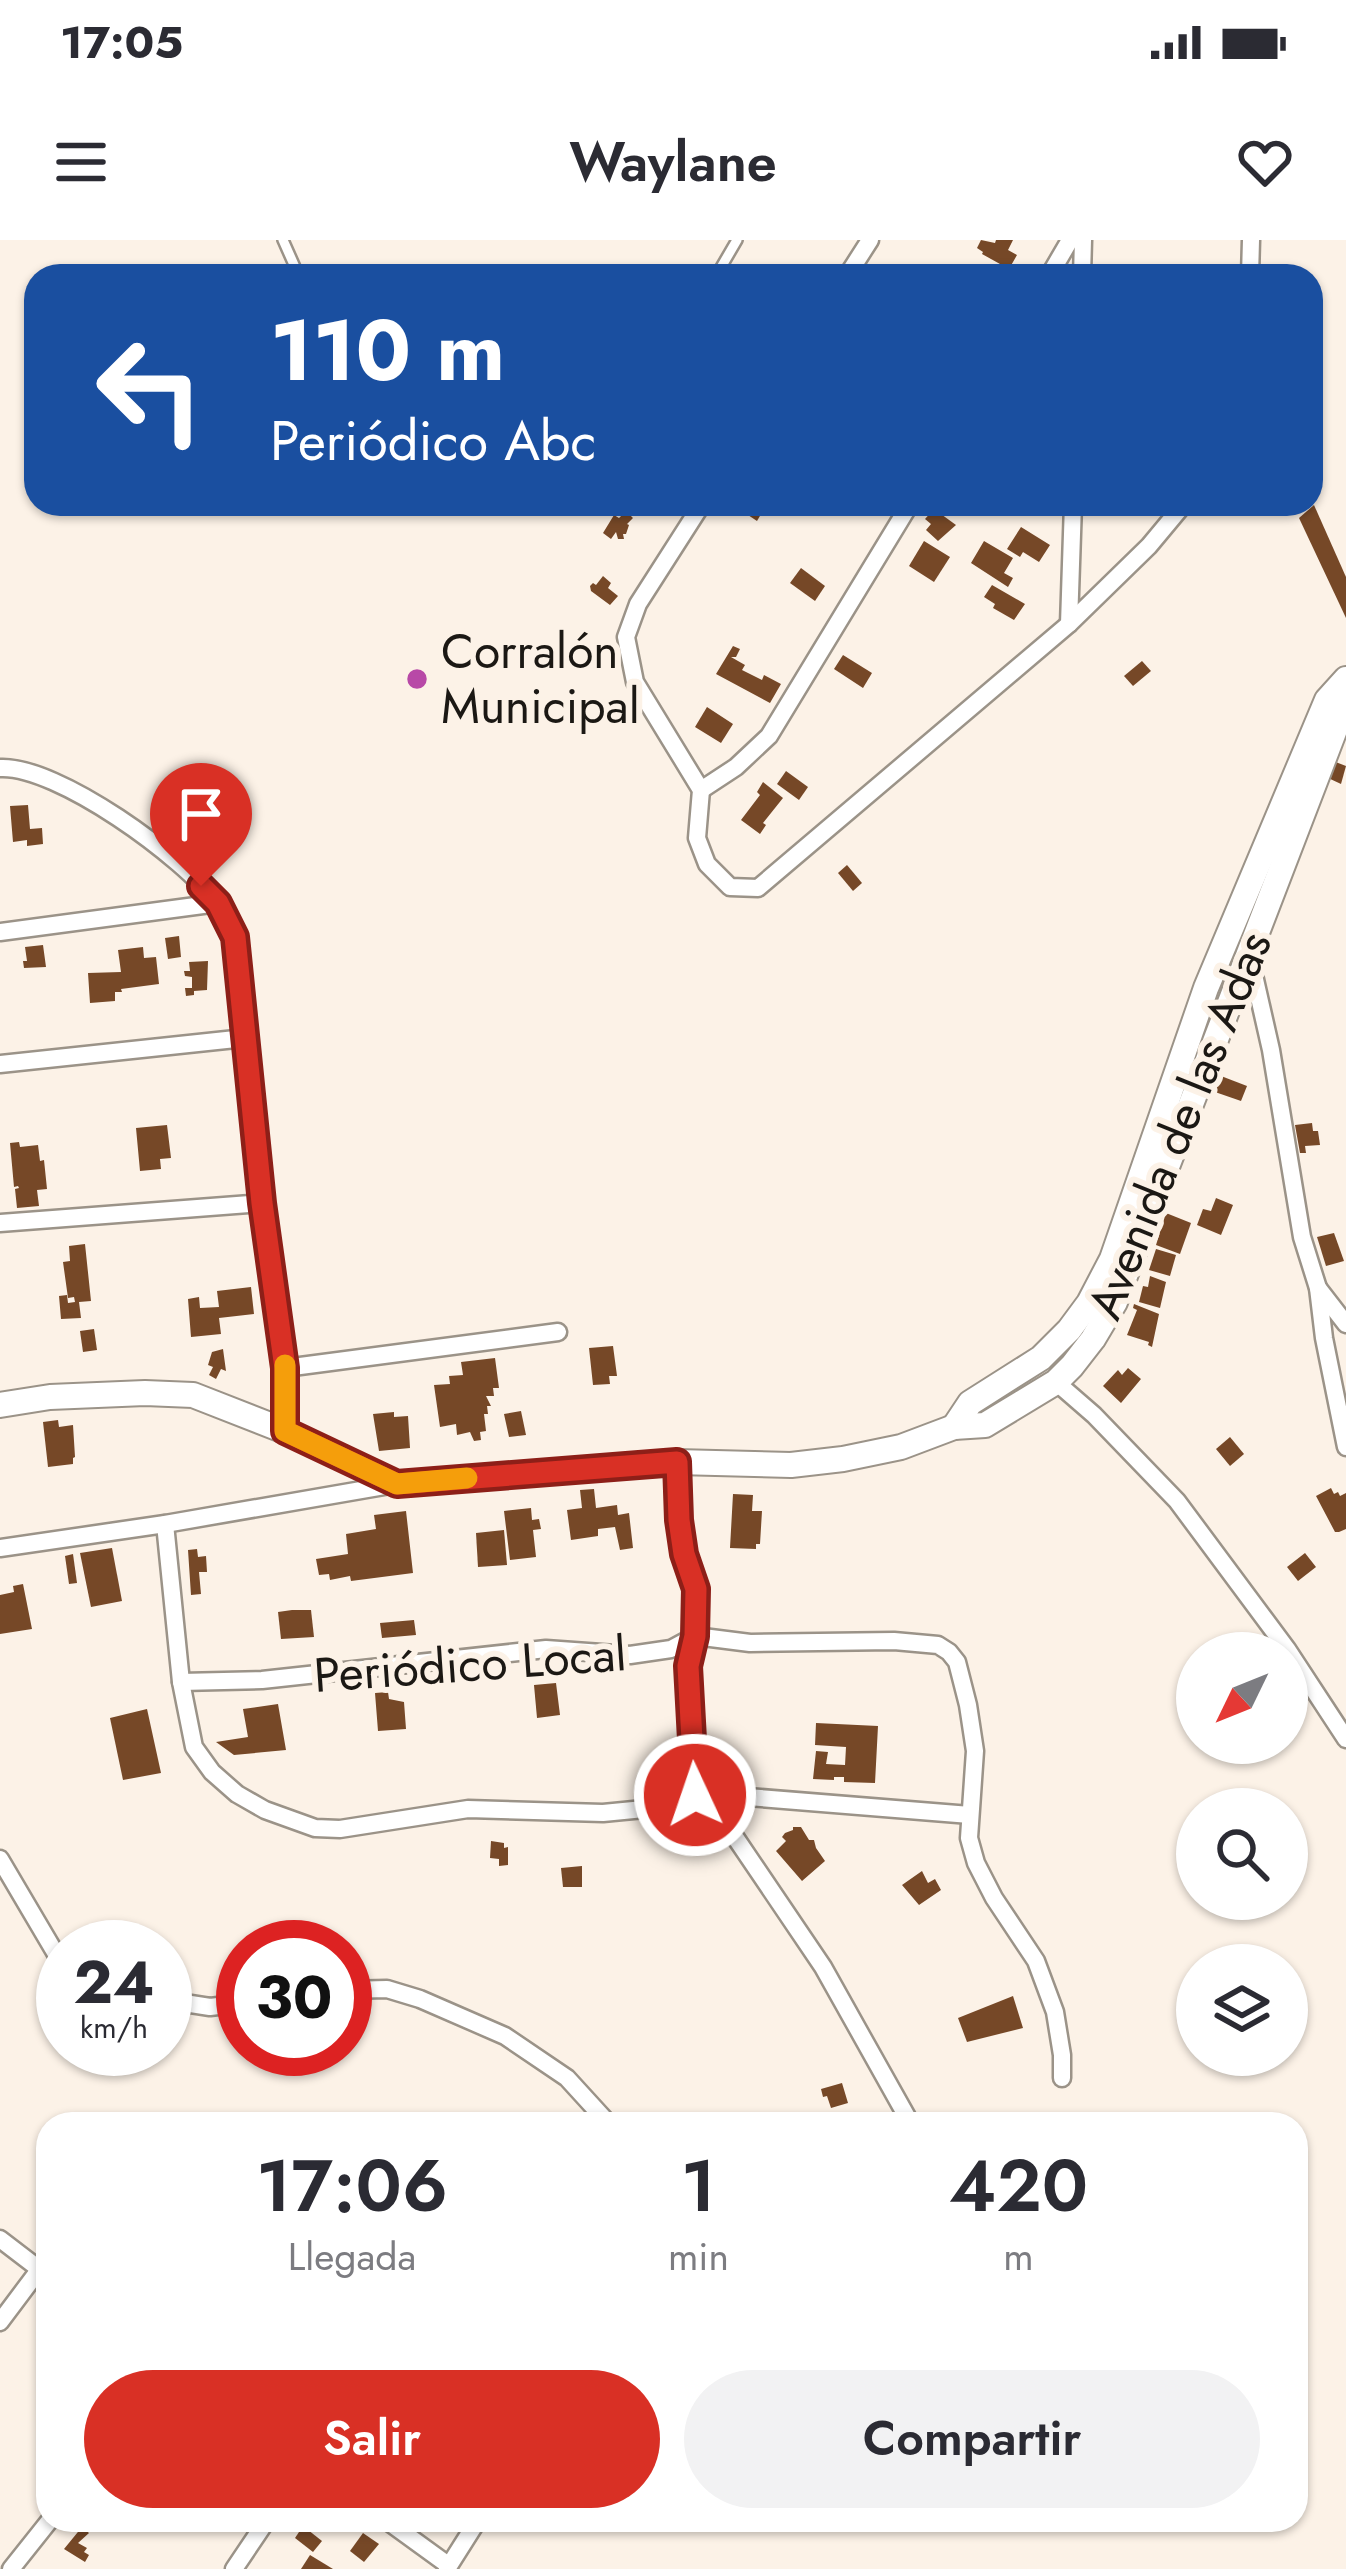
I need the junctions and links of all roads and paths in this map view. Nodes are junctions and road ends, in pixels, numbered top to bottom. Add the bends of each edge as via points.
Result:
1 (694, 516) edge
2 (903, 516) edge
3 (1073, 516) edge
4 (1174, 516) edge
5 (1069, 625) junction
6 (1346, 682) edge
7 (3, 764) edge
8 (701, 790) junction
9 (218, 903) junction
10 (0, 932) edge
11 (1249, 951) junction
12 (245, 1038) junction
13 (0, 1064) edge
14 (262, 1203) junction
15 (0, 1222) edge
16 (1318, 1288) junction
17 (1346, 1324) edge
18 (558, 1332) dead end
19 (285, 1368) junction
20 (1056, 1382) junction
21 (0, 1405) edge
22 (954, 1426) junction
23 (285, 1431) junction
24 (1346, 1447) edge
25 (677, 1462) junction
26 (397, 1484) junction
27 (165, 1524) junction
28 (0, 1548) edge
29 (695, 1636) junction
30 (181, 1682) junction
31 (1346, 1739) edge
32 (695, 1795) junction
33 (723, 1795) junction
34 (970, 1815) junction
35 (0, 1859) edge
36 (36, 1920) edge
37 (372, 1989) edge
38 (1062, 2078) dead end
39 (598, 2112) edge
40 (904, 2112) edge
41 (0, 2240) edge
42 (36, 2262) edge
43 (36, 2278) edge
44 (0, 2322) edge
45 (40, 2532) edge
46 (259, 2532) edge
47 (402, 2532) edge
48 (470, 2532) edge
49 (448, 2567) edge
50 (11, 2569) edge
51 (234, 2569) edge

1 - 8 street via 638,604 626,638 635,682
2 - 8 street via 769,736
3 - 5 street
4 - 5 street
5 - 8 street via 758,888 730,887 707,865 697,838
6 - 11 street, Avenida de las Adas via 1344,706
6 - 22 street, Avenida de las Adas via 1328,700 1206,988 1089,1303 1041,1358 970,1403
7 - 9 street via 58,781 107,809
9 - 10 street
9 - 12 street via 235,937
11 - 16 street
11 - 20 street, Avenida de las Adas via 1134,1260 1093,1339
12 - 13 street
12 - 14 street
14 - 15 street
14 - 19 street
16 - 17 street
16 - 24 street
18 - 19 street
19 - 23 street
20 - 22 street, Avenida de las Adas via 985,1425
20 - 31 street via 1178,1501
21 - 23 street via 50,1396 193,1395
22 - 25 street via 843,1459
23 - 26 street
25 - 26 street
25 - 29 street
26 - 27 street
27 - 28 street
27 - 30 street
29 - 30 street, Periódico Local via 630,1654 546,1648
29 - 32 street via 688,1666
29 - 34 street, Periódico Local via 917,1642 949,1652 975,1751
30 - 32 street via 194,1747 212,1772 265,1810 315,1828 467,1809 603,1813
32 - 33 street
33 - 34 street
33 - 40 street via 733,1834 823,1967
34 - 38 street, Periódico Local via 976,1863 1036,1961 1055,2012
35 - 36 street
37 - 39 street via 420,1999 505,2036 566,2078
41 - 42 street
43 - 44 street
45 - 50 street
46 - 51 street
47 - 49 street
48 - 49 street

